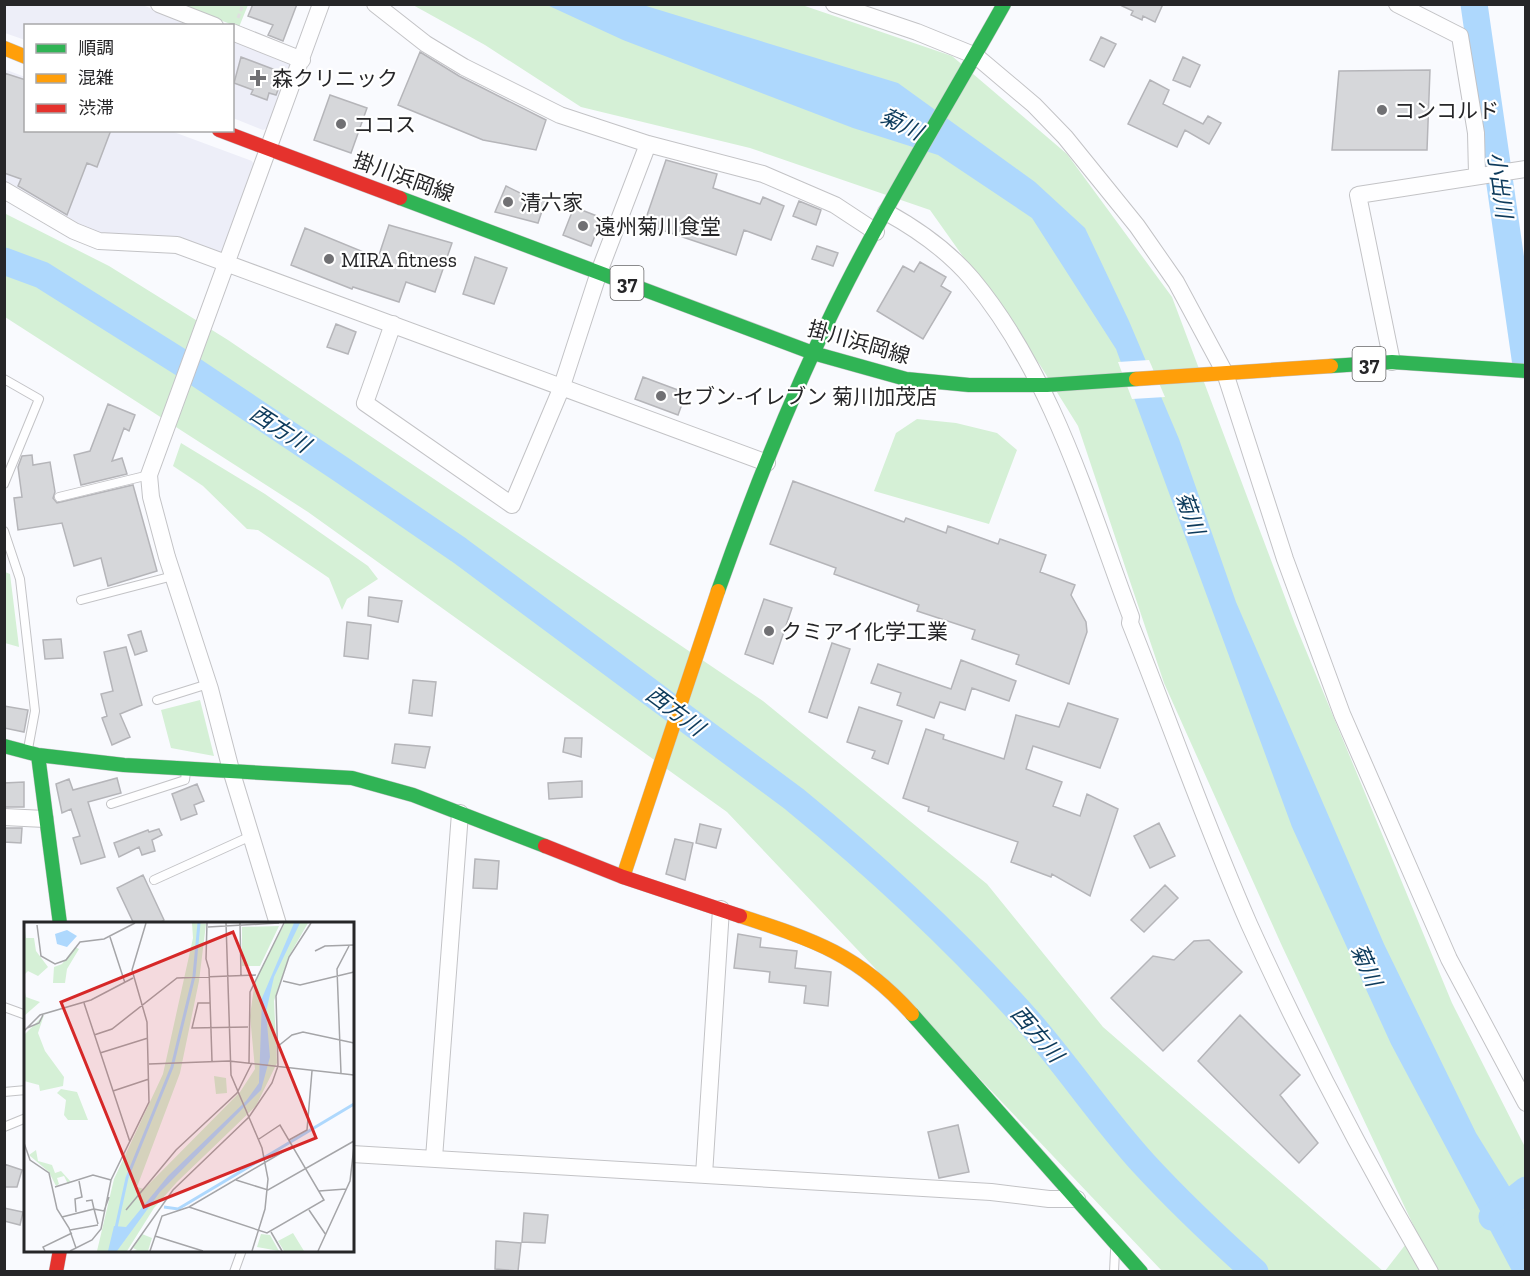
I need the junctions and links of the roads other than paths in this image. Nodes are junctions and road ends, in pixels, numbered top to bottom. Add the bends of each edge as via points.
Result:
1 (159, 4) edge
2 (321, 4) edge
3 (375, 4) edge
4 (1004, 4) edge
5 (1397, 4) edge
6 (844, 6) edge
7 (210, 24) edge
8 (234, 33) edge
9 (4, 48) edge
10 (24, 56) edge
11 (974, 59) junction
12 (302, 60) junction
13 (224, 132) edge
14 (648, 144) junction
15 (268, 150) junction
16 (1526, 169) edge
17 (1477, 174) junction
18 (4, 190) edge
19 (889, 207) junction
20 (876, 232) junction
21 (226, 263) junction
22 (599, 272) junction
23 (393, 324) junction
24 (813, 353) junction
25 (1392, 362) junction
26 (1519, 370) edge
27 (1225, 373) junction
28 (4, 380) edge
29 (1042, 385) junction
30 (561, 389) junction
31 (767, 464) junction
32 (149, 475) junction
33 (4, 484) edge
34 (59, 497) dead end
35 (4, 531) edge
36 (173, 576) junction
37 (81, 600) dead end
38 (208, 684) junction
39 (157, 700) dead end
40 (4, 746) edge
41 (33, 754) junction
42 (186, 768) junction
43 (231, 770) junction
44 (111, 804) dead end
45 (460, 813) junction
46 (4, 817) edge
47 (45, 819) junction
48 (251, 836) junction
49 (623, 877) junction
50 (154, 880) dead end
51 (721, 909) junction
52 (60, 922) edge
53 (277, 922) edge
54 (4, 1007) edge
55 (24, 1014) edge
56 (24, 1090) edge
57 (4, 1092) edge
58 (1526, 1103) edge
59 (24, 1119) edge
60 (4, 1127) edge
61 (354, 1154) edge
62 (434, 1158) junction
63 (704, 1175) junction
64 (1077, 1199) junction
65 (1116, 1243) junction
66 (60, 1252) edge
67 (242, 1252) edge
68 (56, 1272) edge
69 (234, 1272) edge
70 (1114, 1272) edge
71 (1141, 1272) edge
72 (1430, 1272) edge

1 - 7 street
2 - 12 street
3 - 14 street via 426,44 464,67 560,115
4 - 11 street
5 - 17 street via 1460,36 1476,133
6 - 11 street
8 - 12 street
9 - 10 street
11 - 19 street
11 - 27 street via 1034,105 1137,226 1176,282
12 - 15 street
13 - 15 street, 掛川浜岡線 / 37
14 - 20 street via 763,174 835,205
14 - 22 street
15 - 21 street
15 - 22 street, 掛川浜岡線 / 37
16 - 17 street
17 - 25 street via 1358,195
18 - 21 street via 74,231 99,241 177,245
19 - 20 street
19 - 29 street via 971,277 1003,320
20 - 24 street
21 - 23 street
21 - 32 street
22 - 24 street, 掛川浜岡線 / 37
22 - 30 street
23 - 30 street
23 - 30 street via 365,403 512,505
24 - 29 street, 掛川浜岡線 / 37 via 906,379 969,385
24 - 31 street
25 - 26 street, 掛川浜岡線 / 37
25 - 27 street, 掛川浜岡線 / 37
27 - 29 street, 掛川浜岡線 / 37
27 - 58 street via 1285,559 1342,714 1449,959
28 - 33 lane via 39,399
29 - 72 street via 1131,617 1130,623 1249,922 1299,1030 1380,1186
30 - 31 street
31 - 49 street via 734,549
32 - 34 lane
32 - 36 street via 151,497
35 - 41 lane via 20,579 35,711
36 - 37 lane
36 - 38 street
38 - 39 lane
38 - 43 street
40 - 41 street
41 - 42 street
41 - 47 street
42 - 43 street
42 - 44 lane via 185,780
43 - 45 street via 352,777
43 - 48 street
45 - 49 street
45 - 62 street
46 - 47 street
47 - 52 street
48 - 50 lane
48 - 53 street
49 - 51 street
51 - 63 street
51 - 64 street via 842,954 870,972
54 - 55 lane
56 - 57 lane
59 - 60 lane
61 - 62 street
62 - 63 street
63 - 64 street
64 - 65 street
65 - 70 lane
65 - 71 street
66 - 68 street
67 - 69 lane

